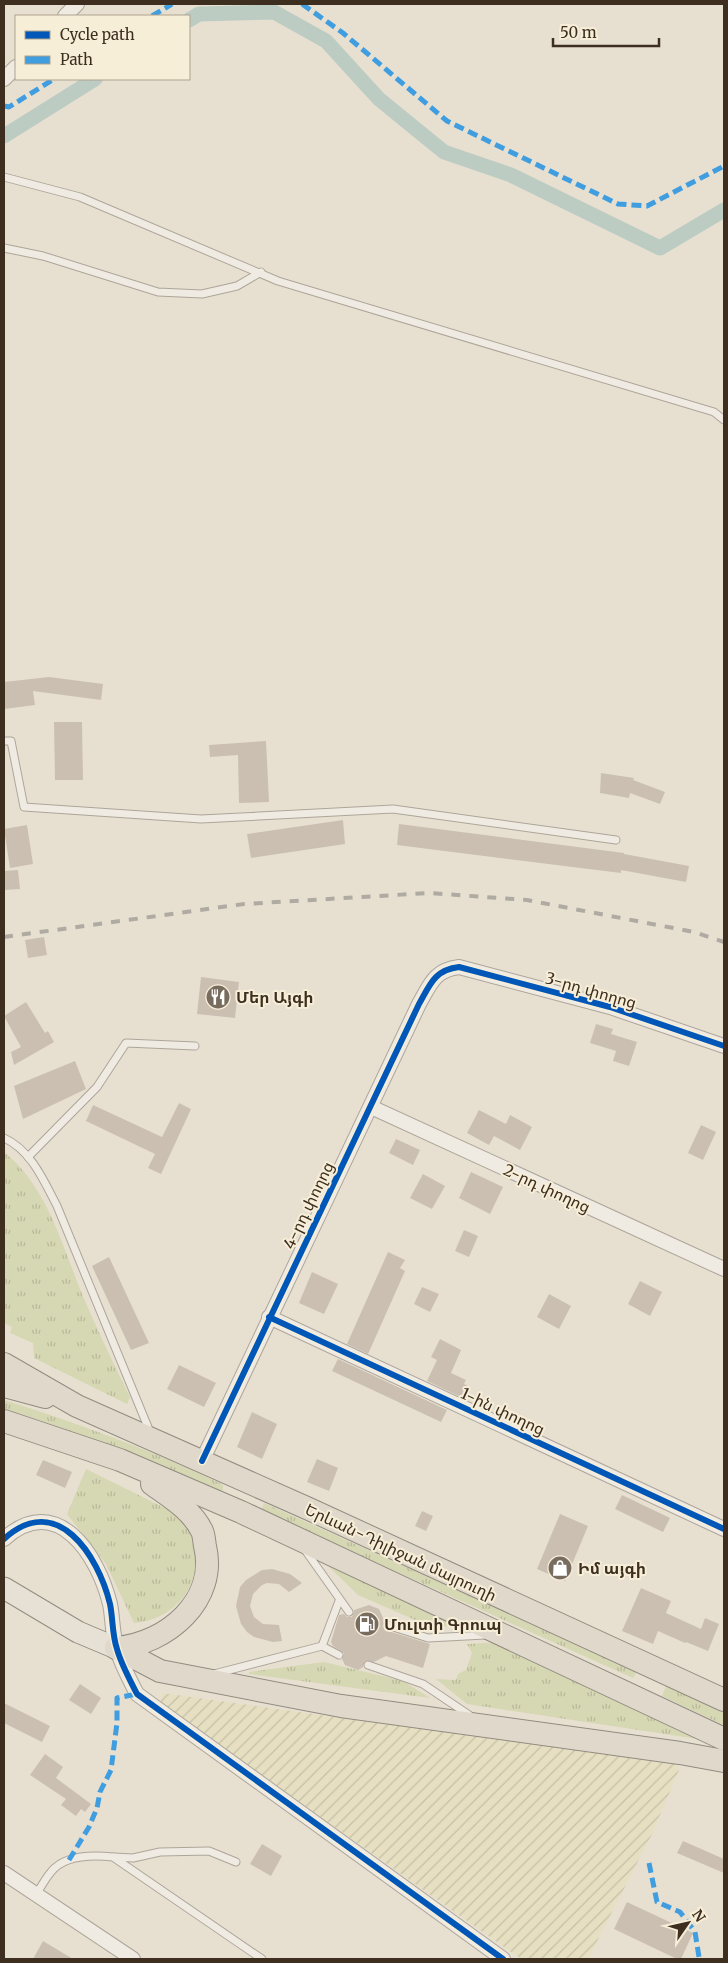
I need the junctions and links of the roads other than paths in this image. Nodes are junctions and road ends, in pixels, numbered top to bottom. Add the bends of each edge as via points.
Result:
1 (77, 4) edge
2 (66, 15) edge
3 (15, 68) edge
4 (4, 79) edge
5 (4, 177) edge
6 (4, 248) edge
7 (261, 272) junction
8 (724, 420) edge
9 (4, 741) edge
10 (616, 840) dead end
11 (449, 968) joint
12 (195, 1046) dead end
13 (724, 1046) edge
14 (371, 1107) junction
15 (4, 1138) edge
16 (28, 1157) junction
17 (724, 1269) edge
18 (269, 1317) junction
19 (4, 1364) edge
20 (4, 1386) edge
21 (77, 1406) junction
22 (4, 1421) edge
23 (152, 1438) junction
24 (120, 1460) junction
25 (202, 1461) junction
26 (255, 1485) junction
27 (241, 1512) junction
28 (724, 1529) edge
29 (296, 1538) junction
30 (4, 1539) edge
31 (4, 1588) edge
32 (339, 1601) junction
33 (349, 1612) dead end
34 (387, 1625) dead end
35 (500, 1634) junction
36 (322, 1646) junction
37 (116, 1648) junction
38 (339, 1655) dead end
39 (368, 1665) dead end
40 (654, 1668) junction
41 (199, 1678) junction
42 (723, 1697) edge
43 (639, 1698) junction
44 (482, 1724) junction
45 (724, 1739) edge
46 (724, 1761) edge
47 (113, 1857) junction
48 (236, 1862) dead end
49 (4, 1873) edge
50 (36, 1895) junction
51 (133, 1959) edge
52 (262, 1959) edge
53 (502, 1959) edge

1 - 2 street
3 - 4 street
5 - 7 lane via 80,197
6 - 7 lane via 44,256 158,292 202,294 237,286
7 - 8 lane via 278,280 714,412
9 - 10 lane via 11,742 24,808 200,819 393,809
11 - 13 street, 3-րդ փողոց via 458,967 610,1008
11 - 14 street, 4-րդ փողոց via 440,972 419,1004
12 - 16 lane via 126,1043 97,1087
14 - 17 street, 2-րդ փողոց
14 - 18 street, 4-րդ փողոց
15 - 16 lane
16 - 23 lane via 57,1206
18 - 25 street, 4-րդ փողոց
18 - 28 street, 1-ին փողոց
19 - 21 highway
20 - 21 highway
21 - 23 highway, Երևան-Դիլիջան մայրուղի
22 - 24 highway
23 - 25 highway, Երևան-Դիլիջան մայրուղի
24 - 27 highway, Երևան-Դիլիջան մայրուղի
24 - 37 highway via 184,1508 202,1531 208,1559 206,1580 198,1600 183,1618 166,1632 129,1647
25 - 26 highway, Երևան-Դիլիջան մայրուղի
26 - 27 highway via 244,1487 238,1494
26 - 40 highway, Երևան-Դիլիջան մայրուղի
27 - 29 highway, Երևան-Դիլիջան մայրուղի
29 - 32 lane
29 - 35 highway, Երևան-Դիլիջան մայրուղի
30 - 37 street via 14,1529 46,1523 60,1525 82,1543 97,1566 110,1604
31 - 37 main road via 78,1632
32 - 33 lane
32 - 36 lane
34 - 35 lane via 428,1638
35 - 43 highway, Երևան-Դիլիջան մայրուղի
36 - 38 lane
36 - 41 lane
37 - 41 highway via 160,1671
37 - 53 street via 137,1694
39 - 44 lane via 423,1684
40 - 42 highway, Երևան-Դիլիջան մայրուղի
40 - 43 highway via 656,1688
41 - 44 highway via 341,1706
43 - 45 highway, Երևան-Դիլիջան մայրուղի
44 - 46 highway
47 - 48 lane via 209,1851
47 - 50 lane via 90,1855 69,1860 52,1870
47 - 52 lane
49 - 50 street
50 - 51 street

